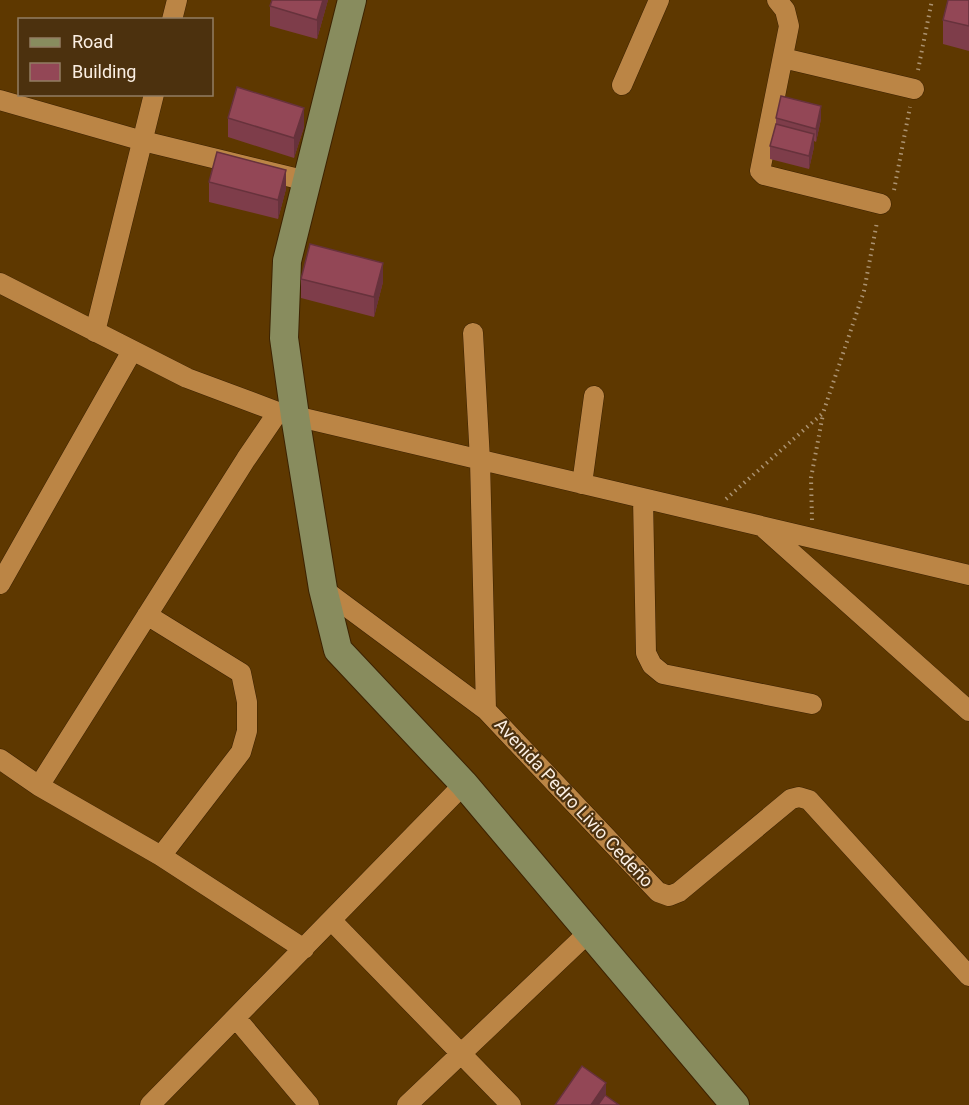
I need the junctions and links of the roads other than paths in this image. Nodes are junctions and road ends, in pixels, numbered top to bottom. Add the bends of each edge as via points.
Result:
1 (177, 0) edge
2 (352, 0) edge
3 (659, 0) edge
4 (777, 0) edge
5 (172, 18) edge
6 (783, 58) junction
7 (622, 85) dead end
8 (914, 89) road end
9 (154, 96) edge
10 (0, 100) edge
11 (143, 141) junction
12 (307, 181) junction
13 (881, 204) road end
14 (0, 283) edge
15 (95, 332) junction
16 (472, 333) dead end
17 (132, 351) junction
18 (594, 396) dead end
19 (286, 414) junction
20 (480, 460) junction
21 (582, 484) junction
22 (643, 498) junction
23 (762, 526) junction
24 (969, 575) edge
25 (0, 584) edge
26 (322, 589) junction
27 (147, 615) junction
28 (812, 704) dead end
29 (486, 710) junction
30 (969, 711) edge
31 (0, 759) edge
32 (464, 784) junction
33 (39, 786) junction
34 (161, 856) junction
35 (331, 920) junction
36 (589, 932) junction
37 (304, 948) junction
38 (969, 976) edge
39 (236, 1018) junction
40 (461, 1054) junction
41 (150, 1105) edge
42 (309, 1105) edge
43 (407, 1105) edge
44 (511, 1105) edge
45 (735, 1105) edge

1 - 5 street
2 - 12 street
3 - 7 street
4 - 6 street via 785,10 789,26
6 - 8 street
6 - 13 street via 760,171
9 - 11 street
10 - 11 street
11 - 12 street
11 - 15 street
12 - 19 street via 287,261
14 - 15 street
15 - 17 street
16 - 20 street
17 - 19 street via 187,378
17 - 25 street
18 - 21 street
19 - 20 street
19 - 26 street
19 - 27 street via 246,459
20 - 21 street
20 - 29 street
21 - 22 street
22 - 23 street
22 - 28 street via 646,652 652,665 663,674
23 - 24 street
23 - 30 street
26 - 29 street, Avenida Pedro Livio Cedeño
26 - 32 street via 338,650
27 - 33 street
27 - 34 street via 241,673 247,702 248,730 242,752
29 - 38 street, Avenida Pedro Livio Cedeño via 658,892 669,896 679,892 791,799 799,796 809,800
31 - 33 street
32 - 35 street
32 - 36 street
33 - 34 street
34 - 37 street
35 - 37 street
35 - 40 street
36 - 40 street
36 - 45 street
37 - 39 street
39 - 41 street
39 - 42 street
40 - 43 street
40 - 44 street

